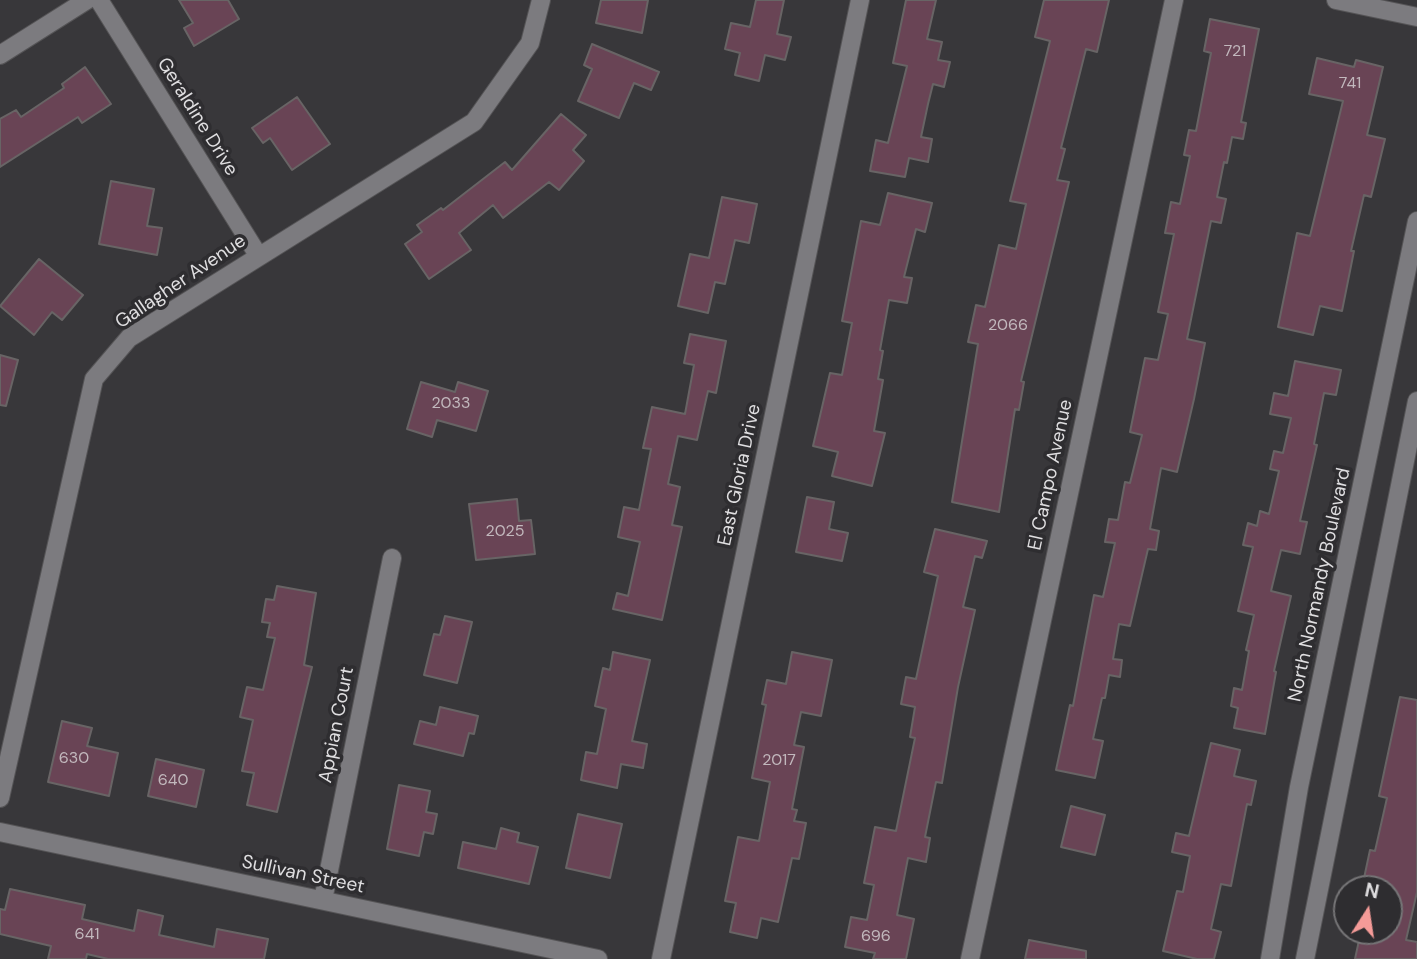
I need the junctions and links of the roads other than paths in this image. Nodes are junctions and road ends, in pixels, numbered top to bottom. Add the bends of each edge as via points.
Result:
1 (87, 0) edge
2 (99, 0) edge
3 (541, 0) edge
4 (860, 0) edge
5 (1174, 0) edge
6 (1336, 0) edge
7 (1417, 17) edge
8 (0, 55) edge
9 (1417, 221) edge
10 (258, 255) junction
11 (1417, 401) edge
12 (392, 558) dead end
13 (0, 798) edge
14 (0, 832) edge
15 (323, 900) junction
16 (598, 959) edge
17 (661, 959) edge
18 (970, 959) edge
19 (1269, 959) edge
20 (1305, 959) edge

1 - 8 street
2 - 10 street, Geraldine Drive
3 - 10 street, Gallagher Avenue via 530,43 474,122
4 - 17 street, East Gloria Drive
5 - 18 street, El Campo Avenue
6 - 7 street
9 - 19 street, North Normandy Boulevard via 1299,787
10 - 13 street, Gallagher Avenue via 129,338 93,379
11 - 20 street
12 - 15 street, Appian Court
14 - 15 street, Sullivan Street
15 - 16 street, Sullivan Street

